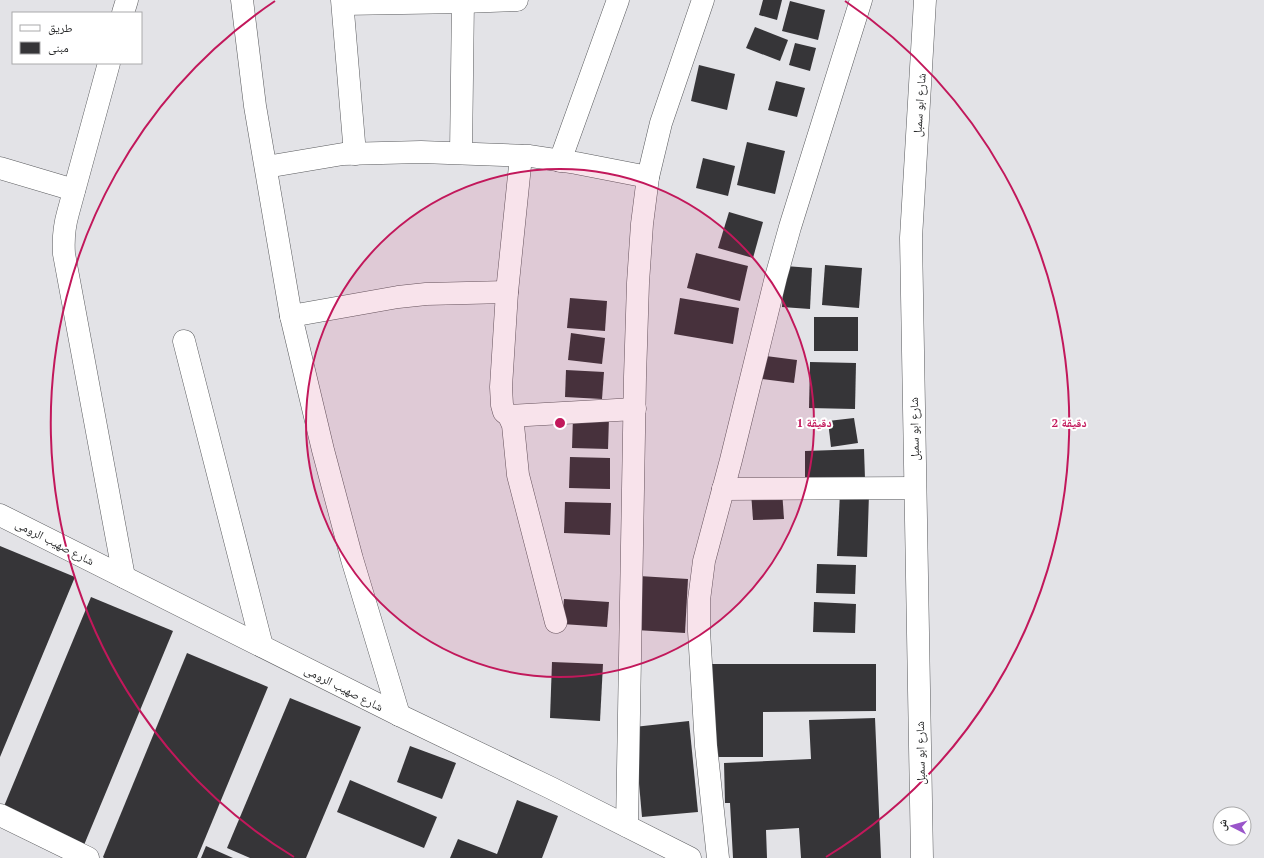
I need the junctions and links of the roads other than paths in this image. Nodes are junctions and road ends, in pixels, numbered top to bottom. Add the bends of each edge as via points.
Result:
1 (127, 0) edge
2 (242, 0) edge
3 (517, 0) edge
4 (618, 0) edge
5 (703, 0) edge
6 (861, 0) edge
7 (925, 0) edge
8 (463, 1) edge
9 (343, 2) edge
10 (123, 12) edge
11 (109, 64) edge
12 (461, 153) junction
13 (355, 154) junction
14 (521, 156) junction
15 (560, 161) junction
16 (0, 168) edge
17 (266, 168) junction
18 (648, 177) junction
19 (74, 190) junction
20 (507, 292) junction
21 (291, 316) junction
22 (184, 342) dead end
23 (635, 409) junction
24 (509, 416) junction
25 (915, 488) junction
26 (723, 489) junction
27 (0, 514) edge
28 (124, 577) junction
29 (556, 622) dead end
30 (262, 646) junction
31 (399, 715) junction
32 (0, 815) edge
33 (627, 826) junction
34 (88, 858) edge
35 (690, 858) edge
36 (718, 858) edge
37 (922, 858) edge

1 - 10 street
2 - 17 street via 255,106
3 - 8 street
4 - 15 street
5 - 18 street via 661,123
6 - 26 street via 776,277
7 - 25 street, شارع ابو سمبل via 911,238
8 - 9 street
8 - 12 street
9 - 13 street
11 - 19 street
12 - 13 street
12 - 14 street
13 - 17 street
14 - 15 street
14 - 20 street
15 - 18 street
16 - 19 street
17 - 21 street
18 - 23 street via 640,256
19 - 28 street via 64,227 64,254
20 - 21 street via 398,297
20 - 24 street via 501,387 503,409
21 - 31 street via 352,559
22 - 30 street
23 - 24 street
23 - 33 street
24 - 29 street via 513,425 523,497
25 - 26 street
25 - 37 street, شارع ابو سمبل
26 - 36 street via 704,561 698,616 706,746
27 - 28 street, شارع صهيب الرومى
28 - 30 street, شارع صهيب الرومى
30 - 31 street, شارع صهيب الرومى
31 - 33 street, شارع صهيب الرومى
32 - 34 street
33 - 35 street, شارع صهيب الرومى

